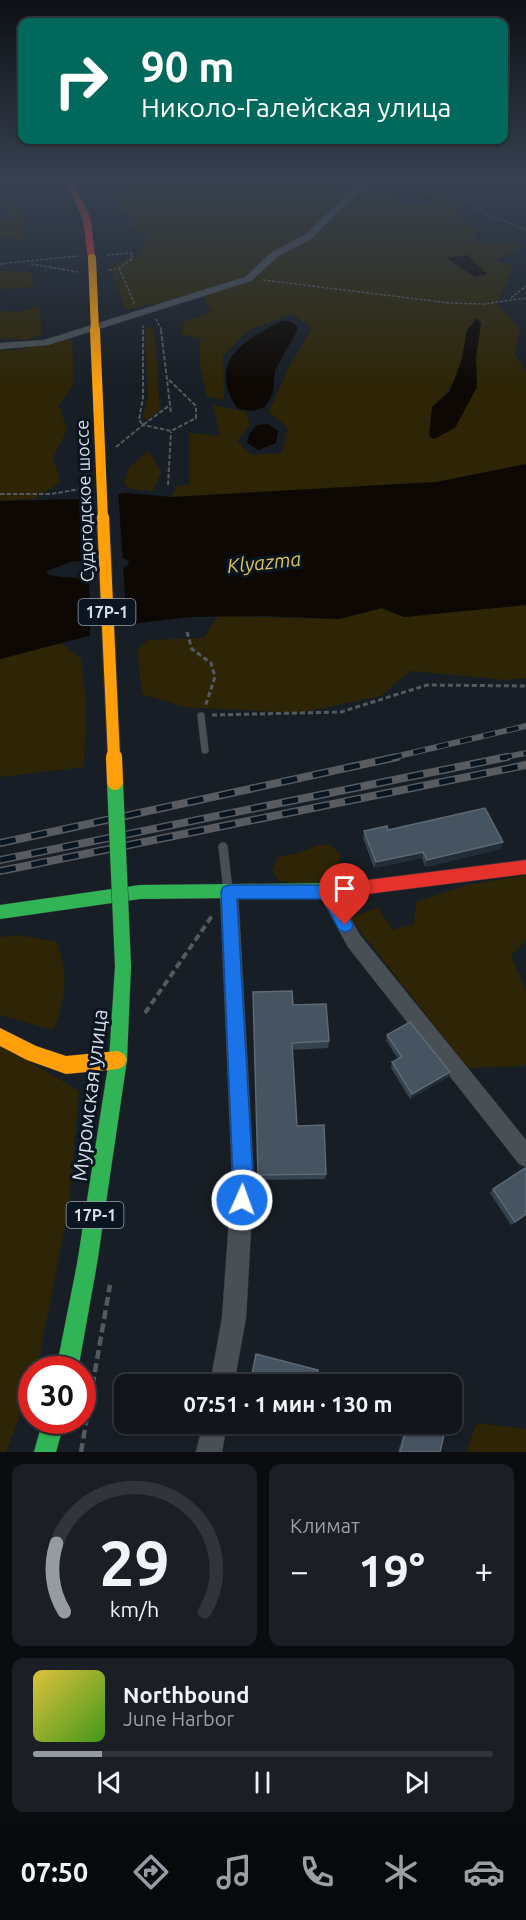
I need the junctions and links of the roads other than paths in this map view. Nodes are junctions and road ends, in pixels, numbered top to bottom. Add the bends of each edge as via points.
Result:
1 (92, 251) edge
2 (281, 251) edge
3 (0, 346) edge
4 (201, 716) road end
5 (205, 750) dead end
6 (223, 847) dead end
7 (526, 867) edge
8 (229, 892) junction
9 (327, 892) junction
10 (0, 912) edge
11 (123, 966) joint
12 (0, 1037) edge
13 (118, 1060) junction
14 (526, 1157) edge
15 (70, 1356) edge
16 (224, 1374) edge
17 (50, 1434) edge
18 (213, 1434) edge
19 (45, 1452) edge
20 (209, 1452) edge

1 - 11 main road, Судогодское шоссе / 17Р-1, bridge
2 - 3 street via 248,279 45,343
4 - 5 lane
6 - 8 lane
7 - 9 main road
8 - 9 main road
8 - 10 main road via 140,891
8 - 16 street via 243,1178 234,1318
9 - 14 street via 354,941
11 - 13 main road, Муромская улица / 17Р-1
12 - 13 main road via 66,1065
13 - 15 main road, Муромская улица / 17Р-1
17 - 19 main road
18 - 20 street

